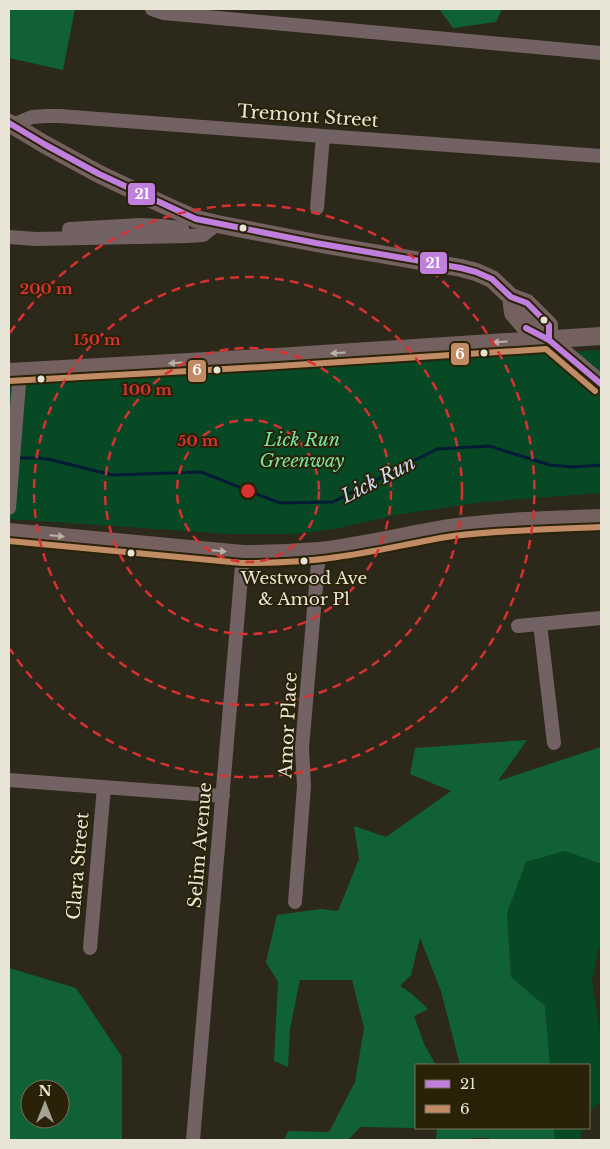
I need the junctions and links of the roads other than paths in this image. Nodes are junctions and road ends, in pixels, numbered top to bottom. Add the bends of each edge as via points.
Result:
1 (158, 11) edge
2 (601, 53) edge
3 (11, 124) edge
4 (324, 136) junction
5 (601, 156) edge
6 (317, 208) dead end
7 (218, 224) junction
8 (9, 236) edge
9 (601, 336) edge
10 (549, 340) junction
11 (14, 372) edge
12 (601, 384) edge
13 (9, 508) edge
14 (601, 518) edge
15 (9, 532) edge
16 (319, 551) junction
17 (243, 554) junction
18 (601, 618) edge
19 (540, 624) junction
20 (518, 626) dead end
21 (554, 743) dead end
22 (9, 780) edge
23 (104, 787) junction
24 (223, 796) junction
25 (296, 902) dead end
26 (90, 948) dead end
27 (193, 1140) edge

1 - 2 street
3 - 4 street, Tremont Street via 32,117 60,116
3 - 7 main road via 117,183 196,219
4 - 5 street, Tremont Street
4 - 6 street
7 - 8 street via 203,235 187,236
7 - 10 main road via 476,272 492,279 510,297 528,303 549,326
9 - 10 main road
10 -> 11 main road
10 - 12 main road
11 - 13 street via 14,448
14 - 16 main road via 474,525
15 -> 17 main road
16 - 17 main road
16 - 25 street, Amor Place via 302,748 304,786
17 - 24 street, Selim Avenue
18 - 19 street
19 - 20 street
19 - 21 street
22 - 23 street
23 - 24 street
23 - 26 street, Clara Street
24 - 27 street, Selim Avenue

